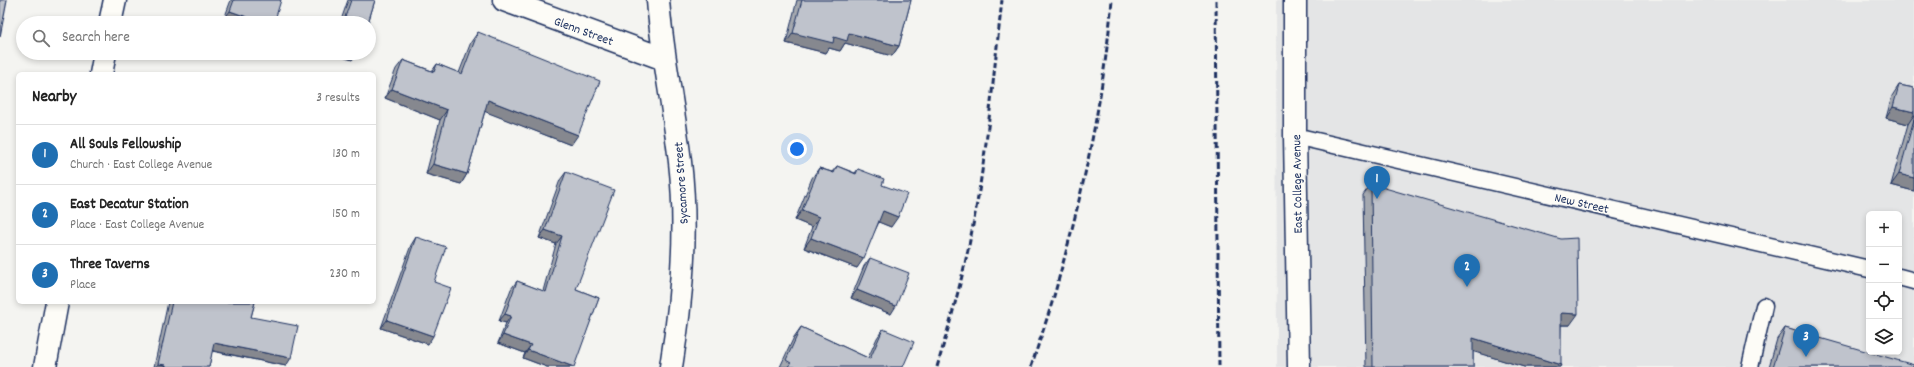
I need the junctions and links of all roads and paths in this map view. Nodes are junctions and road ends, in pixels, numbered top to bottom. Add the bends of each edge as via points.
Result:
1 (115, 0) edge
2 (504, 0) edge
3 (658, 0) edge
4 (1295, 0) edge
5 (112, 16) edge
6 (664, 59) junction
7 (104, 60) edge
8 (101, 72) edge
9 (1295, 136) junction
10 (1866, 268) edge
11 (1902, 278) edge
12 (1914, 281) edge
13 (57, 304) edge
14 (1764, 306) dead end
15 (45, 367) edge
16 (670, 367) edge
17 (1299, 367) edge
18 (1750, 367) edge

1 - 5 street
2 - 6 street, Glenn Street
3 - 6 street, Sycamore Street
4 - 9 street, East College Avenue
6 - 16 street, Sycamore Street via 680,163 683,214 681,294
7 - 8 street
9 - 10 lane, New Street
9 - 17 street, East College Avenue
11 - 12 lane
13 - 15 street
14 - 18 lane

